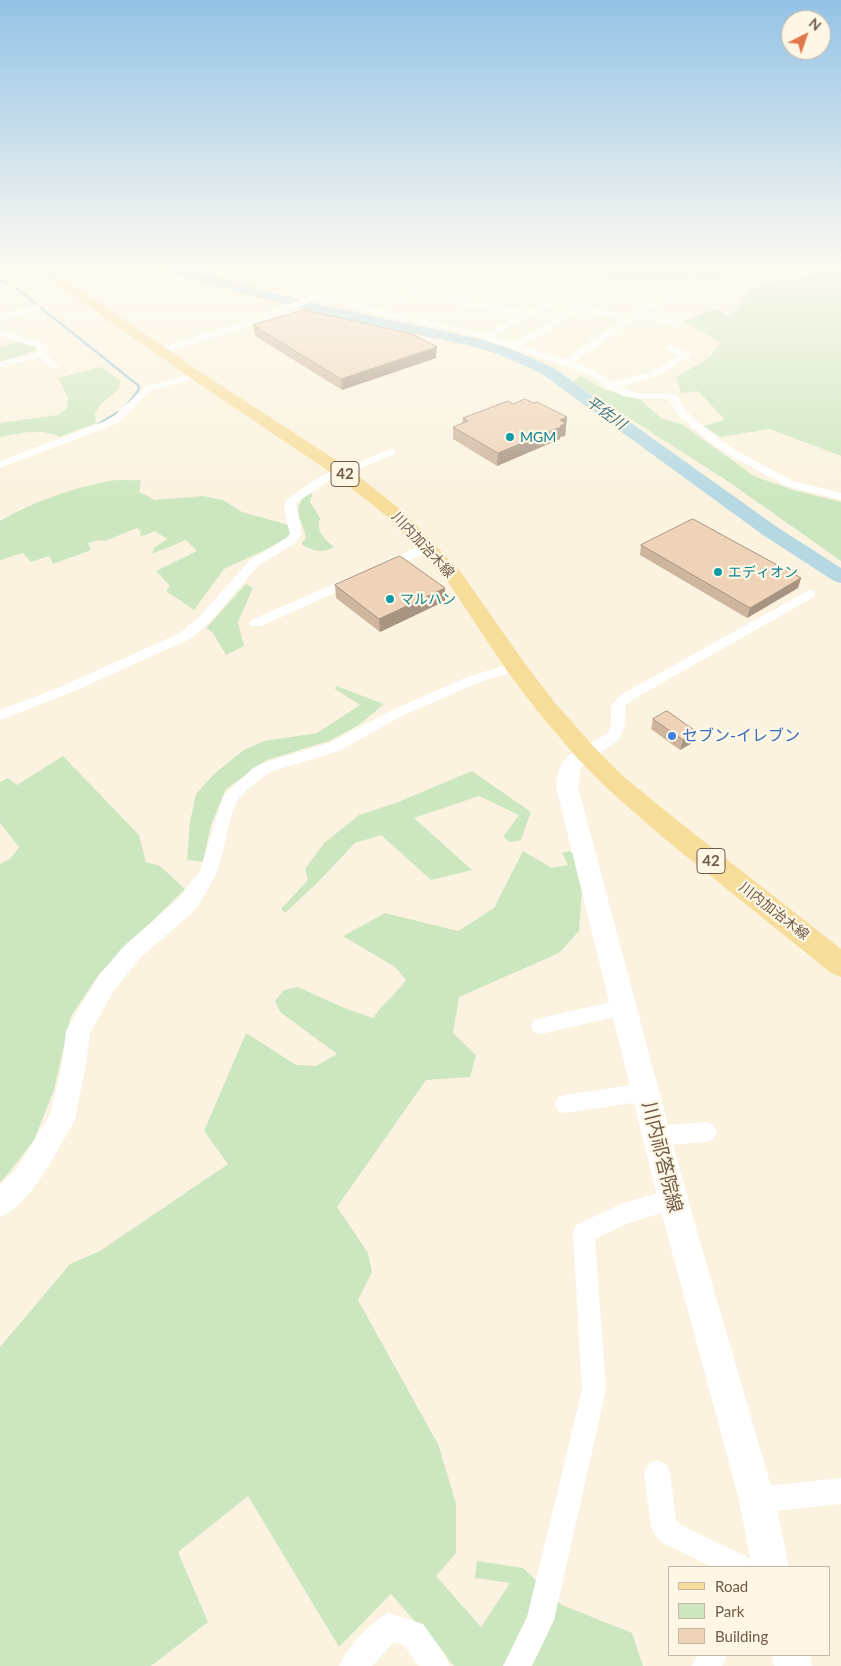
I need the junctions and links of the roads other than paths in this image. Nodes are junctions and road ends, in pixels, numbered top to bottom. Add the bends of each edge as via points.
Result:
1 (37, 345) edge
2 (153, 345) edge
3 (178, 345) edge
4 (511, 345) edge
5 (591, 345) edge
6 (515, 346) joint
7 (669, 348) dead end
8 (161, 350) junction
9 (41, 353) junction
10 (565, 362) junction
11 (0, 365) edge
12 (54, 366) dead end
13 (197, 376) junction
14 (611, 386) junction
15 (391, 452) dead end
16 (0, 465) edge
17 (342, 472) junction
18 (841, 497) edge
19 (428, 547) junction
20 (809, 594) dead end
21 (256, 623) dead end
22 (515, 666) junction
23 (0, 715) edge
24 (586, 753) junction
25 (200, 886) joint
26 (841, 965) edge
27 (624, 1007) junction
28 (541, 1026) dead end
29 (646, 1092) junction
30 (564, 1104) dead end
31 (707, 1132) dead end
32 (657, 1136) junction
33 (673, 1200) junction
34 (0, 1204) edge
35 (657, 1473) dead end
36 (841, 1491) edge
37 (757, 1500) junction
38 (738, 1566) edge
39 (772, 1566) edge
40 (353, 1666) edge
41 (436, 1666) edge
42 (517, 1666) edge

1 - 9 street via 44,347
2 - 8 main road, 川内加治木線 / 42
3 - 8 street
4 - 6 street
5 - 10 street
6 - 10 street
7 - 14 street via 687,354 656,373
8 - 13 main road, 川内加治木線 / 42
9 - 11 street
9 - 12 street
10 - 14 street via 591,372
13 - 16 street via 149,388 118,418
13 - 17 main road, 川内加治木線 / 42
14 - 18 street via 639,396 672,396 684,415 735,454 790,484
15 - 17 street
17 - 19 main road, 川内加治木線 / 42 via 394,513
17 - 23 street via 290,502 296,534 254,563 204,620 185,636 65,690
19 - 21 street
19 - 22 main road, 川内加治木線 / 42 via 453,575
20 - 24 street via 627,697 618,706 620,728 615,738
22 - 24 main road, 川内加治木線 / 42
22 - 25 street via 397,712 334,747 258,772 229,800 208,873
24 - 26 main road, 川内加治木線 / 42 via 669,828
24 - 27 main road, 川内祁答院線 via 575,757 568,772 567,787
25 - 34 street via 188,903 131,953 105,985 78,1031 62,1119 25,1178
27 - 28 street
27 - 29 main road, 川内祁答院線
29 - 30 street
29 - 32 main road, 川内祁答院線
31 - 32 street
32 - 33 main road, 川内祁答院線
33 - 37 main road, 川内祁答院線
33 - 42 street via 623,1214 584,1233 594,1390 540,1620
35 - 38 street via 664,1526 672,1534
36 - 37 street
37 - 39 main road, 川内祁答院線
40 - 41 street via 389,1627 413,1634

